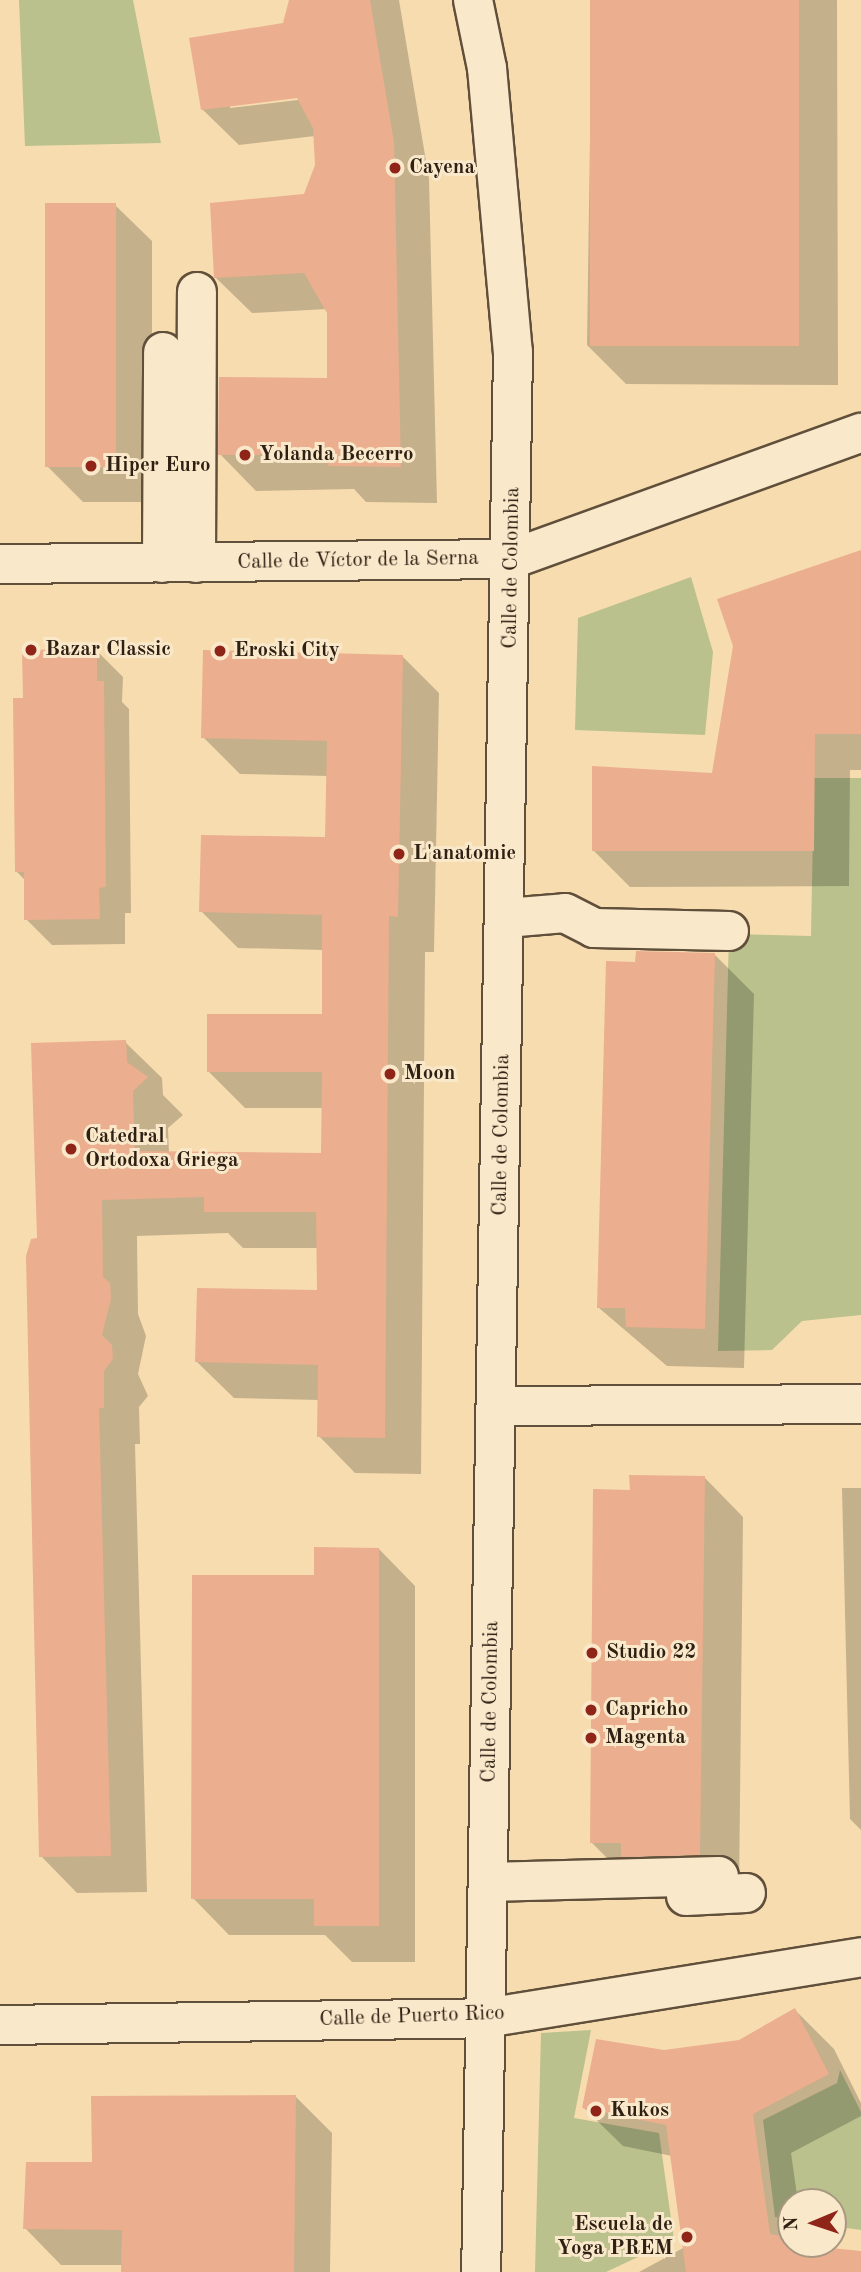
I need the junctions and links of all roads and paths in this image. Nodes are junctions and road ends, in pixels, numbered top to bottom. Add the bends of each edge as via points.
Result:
1 (473, 0) edge
2 (197, 292) dead end
3 (163, 352) dead end
4 (861, 433) edge
5 (512, 559) junction
6 (179, 563) junction
7 (0, 564) edge
8 (506, 918) junction
9 (729, 922) dead end
10 (861, 1404) edge
11 (497, 1406) junction
12 (488, 1882) junction
13 (733, 1885) dead end
14 (861, 1957) edge
15 (485, 2018) junction
16 (0, 2025) edge
17 (481, 2272) edge

1 - 5 street, Calle de Colombia via 487,68 513,352
2 - 6 street
3 - 6 street
4 - 5 street, Calle de Víctor de la Serna
5 - 6 street, Calle de Víctor de la Serna
5 - 8 street, Calle de Colombia
6 - 7 street, Calle de Víctor de la Serna
8 - 9 street via 565,913 594,928
8 - 11 street, Calle de Colombia
10 - 11 street
11 - 12 street, Calle de Colombia
12 - 13 street via 599,1879
12 - 15 street, Calle de Colombia
14 - 15 street, Calle de Puerto Rico
15 - 16 street, Calle de Puerto Rico
15 - 17 street, Calle de Colombia

